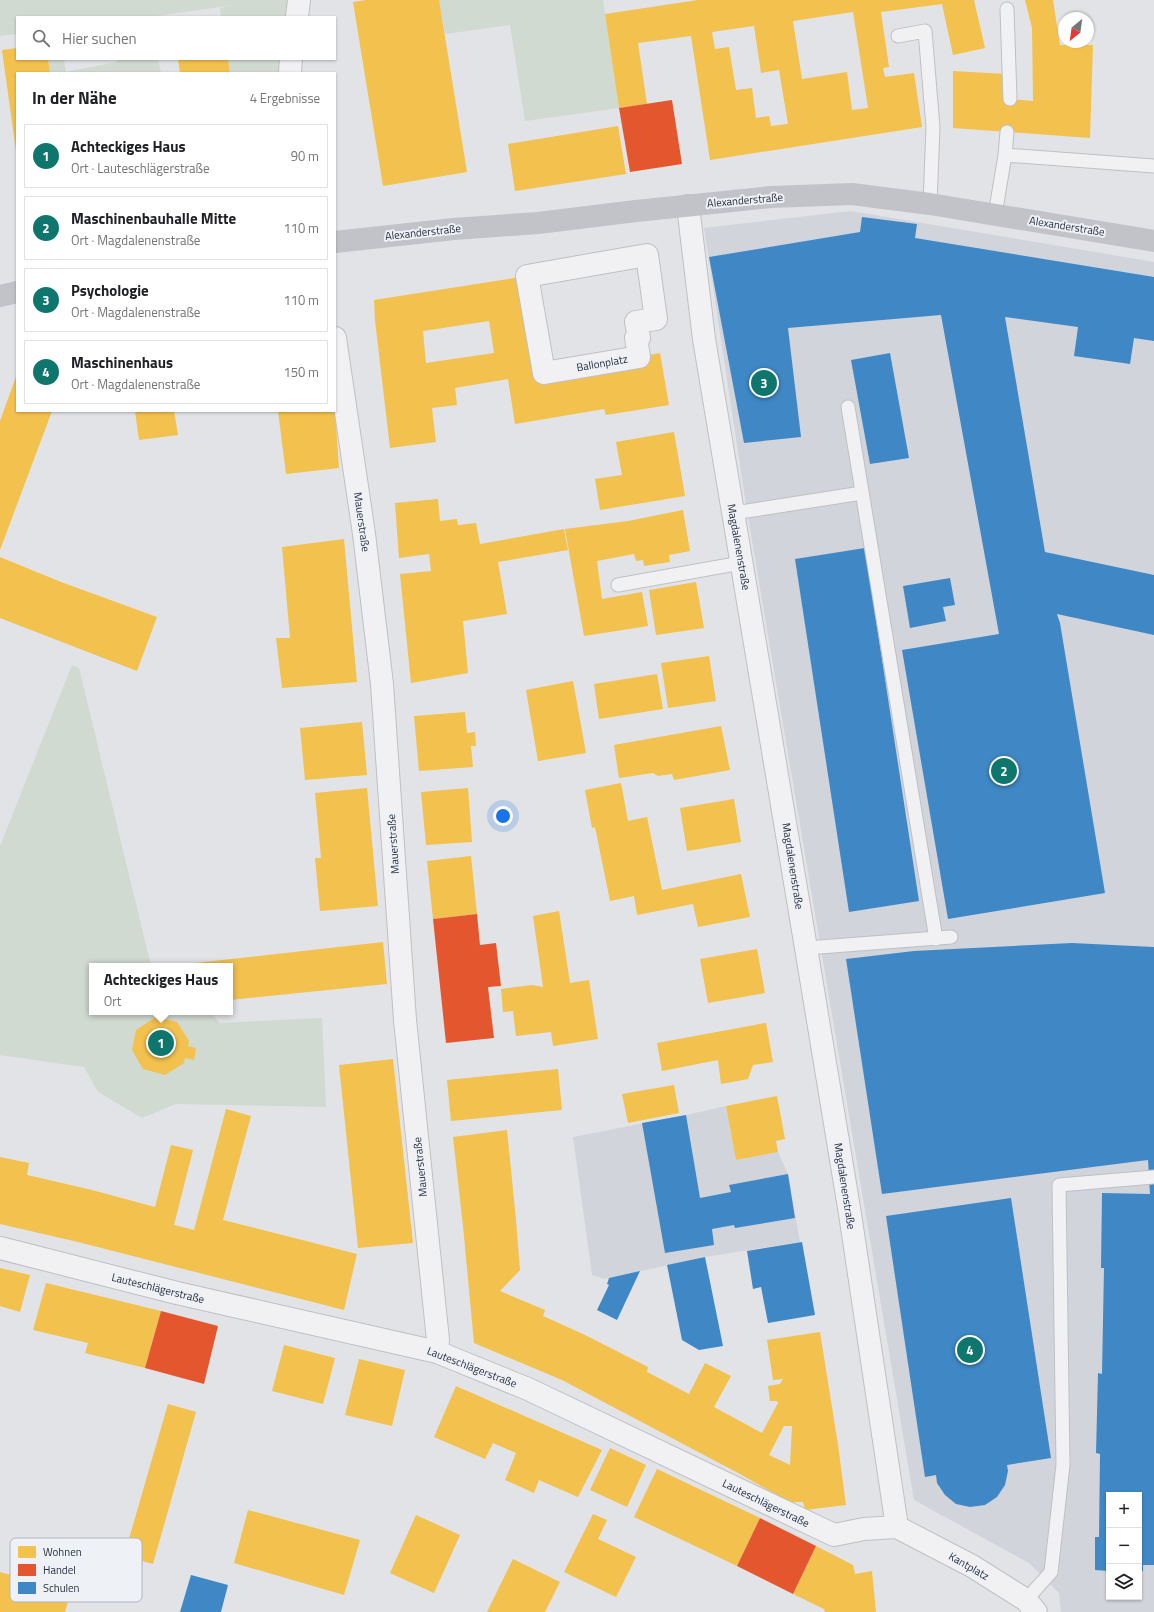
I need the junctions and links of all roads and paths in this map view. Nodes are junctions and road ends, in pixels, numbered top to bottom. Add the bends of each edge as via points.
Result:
1 (299, 0) edge
2 (1007, 9) dead end
3 (297, 16) edge
4 (898, 36) dead end
5 (292, 60) edge
6 (290, 72) edge
7 (1010, 98) dead end
8 (1007, 132) dead end
9 (1005, 155) junction
10 (1154, 166) edge
11 (930, 204) junction
12 (688, 206) junction
13 (995, 215) junction
14 (1154, 241) edge
15 (336, 242) edge
16 (542, 274) joint
17 (16, 292) edge
18 (0, 296) edge
19 (336, 345) edge
20 (848, 407) dead end
21 (862, 492) junction
22 (733, 512) junction
23 (741, 563) junction
24 (618, 585) dead end
25 (950, 937) dead end
26 (936, 939) junction
27 (806, 948) junction
28 (1154, 1177) edge
29 (0, 1248) edge
30 (437, 1352) junction
31 (897, 1527) junction
32 (1031, 1606) edge

1 - 3 street
2 - 7 lane
4 - 11 lane via 925,31 933,127
5 - 6 street
8 - 9 lane
9 - 10 lane
9 - 13 lane
11 - 12 main road, Alexanderstraße via 852,194 771,197
11 - 13 main road, Alexanderstraße
12 - 15 main road, Alexanderstraße
12 - 22 street, Magdalenenstraße via 704,339
13 - 14 main road, Alexanderstraße
16 - 16 street, Ballonplatz via 646,255 656,318 636,322 639,357 544,373 527,276
17 - 18 main road
19 - 30 street, Mauerstraße via 364,534 382,684 404,1020 438,1340
20 - 21 lane
21 - 22 lane
21 - 26 lane
22 - 23 street, Magdalenenstraße
23 - 24 lane
23 - 27 street, Magdalenenstraße
25 - 26 lane
26 - 27 lane
27 - 31 street, Magdalenenstraße via 850,1214
28 - 32 lane via 1059,1184 1063,1465 1051,1572
29 - 30 street, Lauteschlägerstraße via 177,1293
30 - 31 street, Lauteschlägerstraße via 528,1389 834,1535 864,1529
31 - 32 street, Kantplatz via 972,1566

